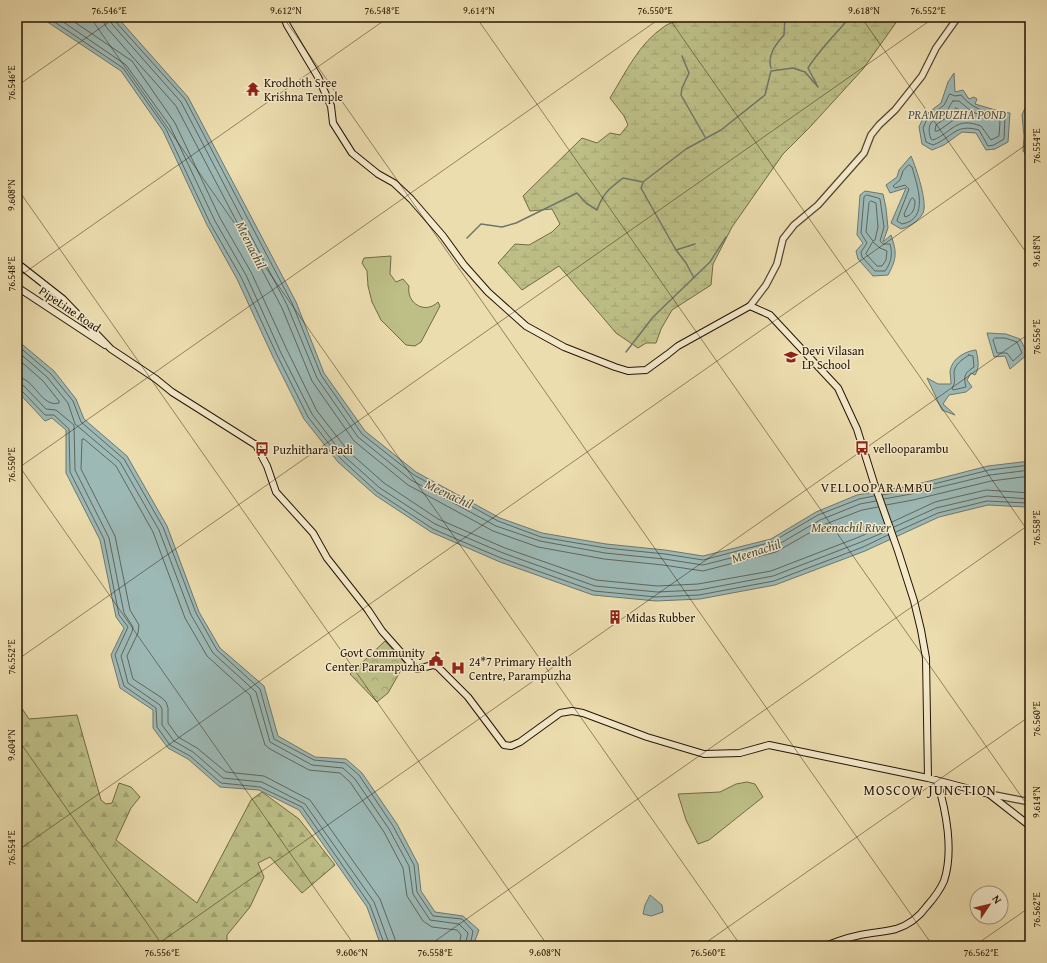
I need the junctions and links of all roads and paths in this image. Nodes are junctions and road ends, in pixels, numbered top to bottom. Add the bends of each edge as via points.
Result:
1 (284, 17) edge
2 (958, 17) edge
3 (17, 263) edge
4 (17, 287) edge
5 (750, 306) junction
6 (111, 349) junction
7 (928, 778) junction
8 (937, 781) junction
9 (989, 794) junction
10 (1030, 802) edge
11 (1030, 826) edge
12 (825, 946) edge

1 - 5 main road via 318,77 331,106 333,123 352,153 394,183 411,199 488,292 526,326 564,347 615,367 646,370 678,346
2 - 5 street via 936,48 922,76 871,135 864,153 818,205 794,225 783,239 777,264 766,285
3 - 6 main road via 63,299
4 - 6 main road, PipeLine Road
5 - 7 main road via 770,315 838,388 857,429 914,601 921,630 926,658
6 - 7 main road via 172,392 256,445 276,492 313,533 327,558 382,631 417,669 436,665 468,697 504,745 512,746 560,714 572,711 647,738 704,754 740,753 769,744
7 - 8 main road
8 - 9 main road
8 - 12 main road via 944,806 948,857 947,872 937,895 916,920 906,925 843,939
9 - 10 street
9 - 11 main road

